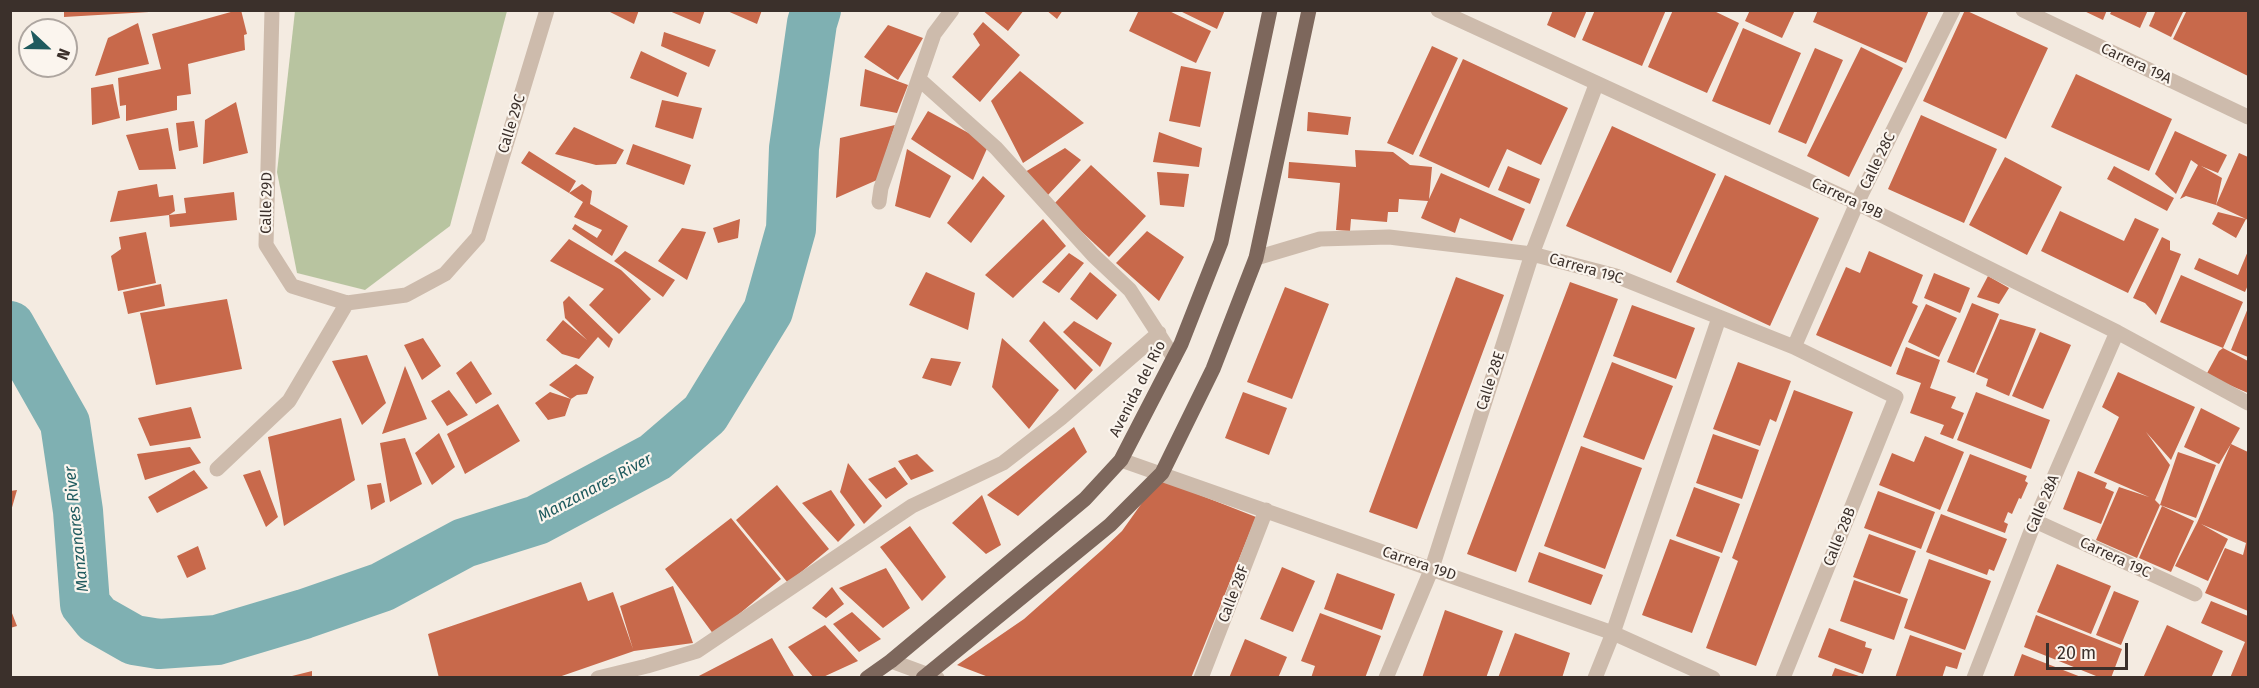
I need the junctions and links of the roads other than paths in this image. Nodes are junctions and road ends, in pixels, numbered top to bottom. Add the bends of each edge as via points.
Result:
1 (272, 10) edge
2 (547, 10) edge
3 (952, 10) edge
4 (1270, 10) edge
5 (1309, 10) edge
6 (1438, 10) edge
7 (1953, 10) edge
8 (2024, 10) edge
9 (920, 80) junction
10 (1596, 85) junction
11 (2248, 117) edge
12 (879, 201) dead end
13 (1857, 203) junction
14 (478, 237) joint
15 (1532, 254) junction
16 (1256, 258) junction
17 (347, 303) junction
18 (1719, 318) junction
19 (2117, 332) junction
20 (1159, 333) junction
21 (1794, 347) junction
22 (1174, 358) junction
23 (1896, 397) joint
24 (2248, 403) edge
25 (1121, 460) junction
26 (217, 469) dead end
27 (1162, 473) junction
28 (1266, 510) junction
29 (2035, 522) junction
30 (1431, 568) junction
31 (2194, 594) dead end
32 (1613, 633) junction
33 (891, 661) junction
34 (929, 676) edge
35 (598, 678) edge
36 (867, 678) edge
37 (1201, 678) edge
38 (1386, 678) edge
39 (1595, 678) edge
40 (1713, 678) edge
41 (1783, 678) edge
42 (1974, 678) edge

1 - 17 street, Calle 29D via 266,245 292,286
2 - 14 street, Calle 29C
3 - 9 street via 934,34
4 - 22 main road, Avenida del Río via 1221,242
5 - 16 main road
6 - 10 street, Carrera 19B
7 - 13 street, Calle 28C
8 - 11 street, Carrera 19A
9 - 12 street
9 - 20 street via 996,148 1130,290
10 - 13 street, Carrera 19B
10 - 15 street, Calle 28E
13 - 19 street, Carrera 19B
13 - 21 street, Calle 28C
14 - 17 street, Calle 29D via 446,274 406,295
15 - 16 street, Carrera 19C via 1389,237 1320,239
15 - 18 street, Carrera 19C via 1616,276
15 - 30 street, Calle 28E
16 - 27 main road via 1213,369
17 - 26 street via 289,400
18 - 21 street, Carrera 19C
18 - 32 street
19 - 24 street, Carrera 19B
19 - 29 street, Calle 28A
20 - 22 street
20 - 35 street via 1003,463 912,506 697,651
21 - 23 street, Carrera 19C
22 - 25 main road, Avenida del Río
23 - 41 street, Calle 28B
25 - 27 street, Carrera 19D
25 - 33 main road, Avenida del Río via 1085,499
27 - 28 street, Carrera 19D
27 - 34 main road via 1110,525
28 - 30 street, Carrera 19D
28 - 37 street, Calle 28F
29 - 31 street, Carrera 19C
29 - 42 street, Calle 28A
30 - 32 street, Carrera 19D
30 - 38 street, Calle 28E
32 - 39 street
32 - 40 street, Carrera 19D
33 - 34 street
33 - 36 main road, Avenida del Río

